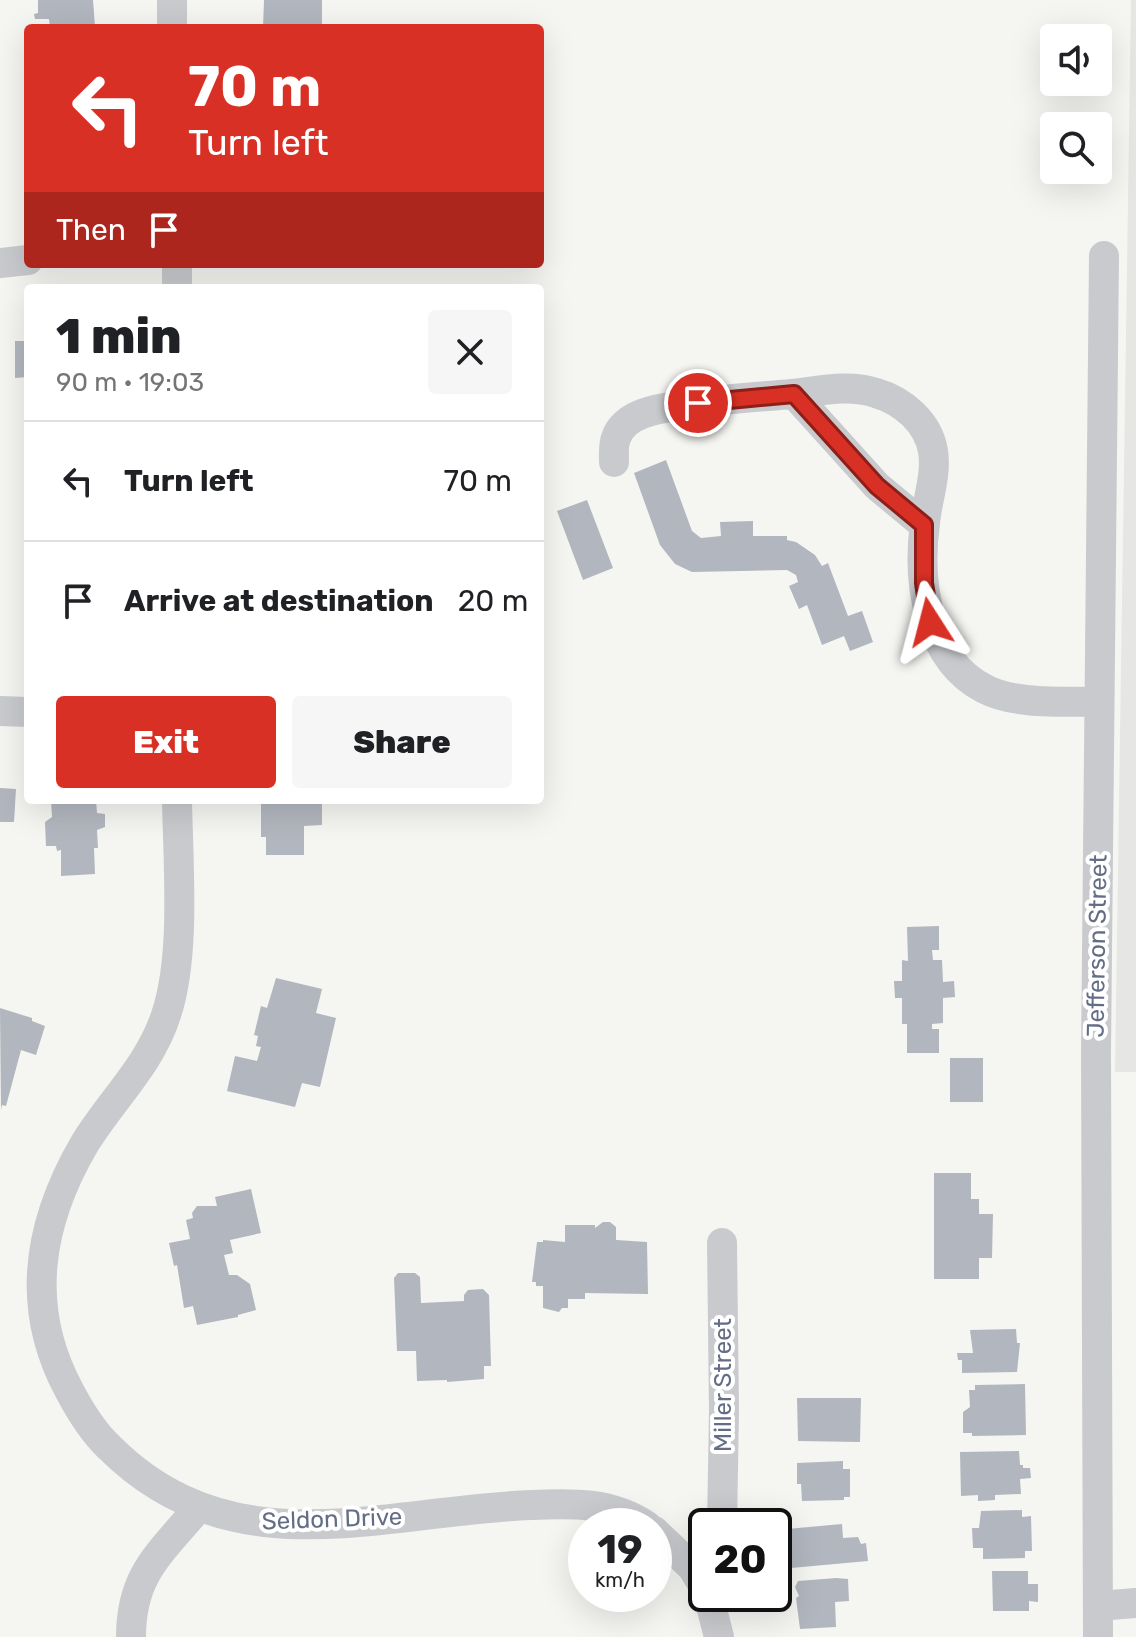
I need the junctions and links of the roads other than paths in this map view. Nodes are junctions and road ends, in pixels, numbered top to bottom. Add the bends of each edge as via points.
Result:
1 (172, 0) edge
2 (172, 24) edge
3 (1104, 256) dead end
4 (24, 260) edge
5 (0, 263) edge
6 (794, 394) junction
7 (614, 462) dead end
8 (924, 525) junction
9 (1099, 702) junction
10 (0, 711) edge
11 (24, 712) edge
12 (177, 804) edge
13 (722, 1243) dead end
14 (198, 1508) junction
15 (609, 1508) edge
16 (722, 1508) edge
17 (672, 1548) edge
18 (688, 1563) edge
19 (1136, 1603) edge
20 (1098, 1606) junction
21 (712, 1612) edge
22 (131, 1637) edge
23 (719, 1637) edge
24 (1098, 1637) edge

1 - 2 street
3 - 9 street, Jefferson Street
4 - 5 street
6 - 7 street via 724,399 631,418 615,440
6 - 8 street via 877,486
6 - 8 street via 854,388 875,392 912,411 933,450
8 - 9 street via 930,622 969,679 1006,695
9 - 20 street, Jefferson Street
10 - 11 street
12 - 14 street, Seldon Drive via 176,971 167,1014 152,1049 86,1142 64,1184 42,1255 41,1301 60,1373 99,1437 128,1467
13 - 16 street, Miller Street
14 - 15 street, Seldon Drive via 268,1524 579,1502
14 - 22 street via 146,1570 135,1592
17 - 18 street
19 - 20 street
20 - 24 street, Jefferson Street
21 - 23 street

